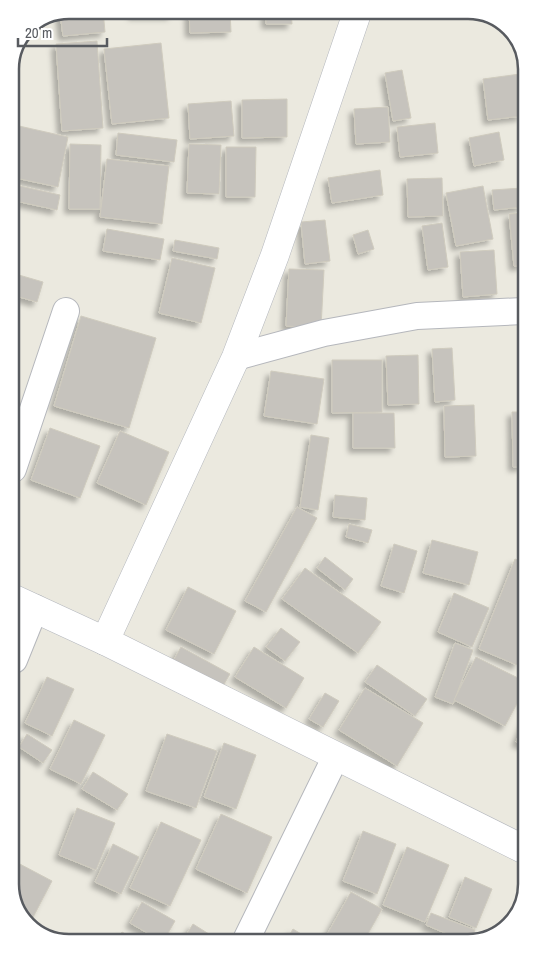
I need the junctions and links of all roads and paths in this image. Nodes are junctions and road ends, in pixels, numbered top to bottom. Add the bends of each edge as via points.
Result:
1 (355, 19) edge
2 (66, 311) dead end
3 (518, 311) edge
4 (236, 357) junction
5 (19, 451) edge
6 (24, 604) edge
7 (19, 632) edge
8 (105, 641) junction
9 (336, 756) junction
10 (518, 846) edge
11 (249, 934) edge

1 - 4 street via 275,255
2 - 5 street
3 - 4 street via 417,316 324,333
4 - 8 street
6 - 7 street
6 - 8 street
8 - 9 street
9 - 10 street
9 - 11 street

